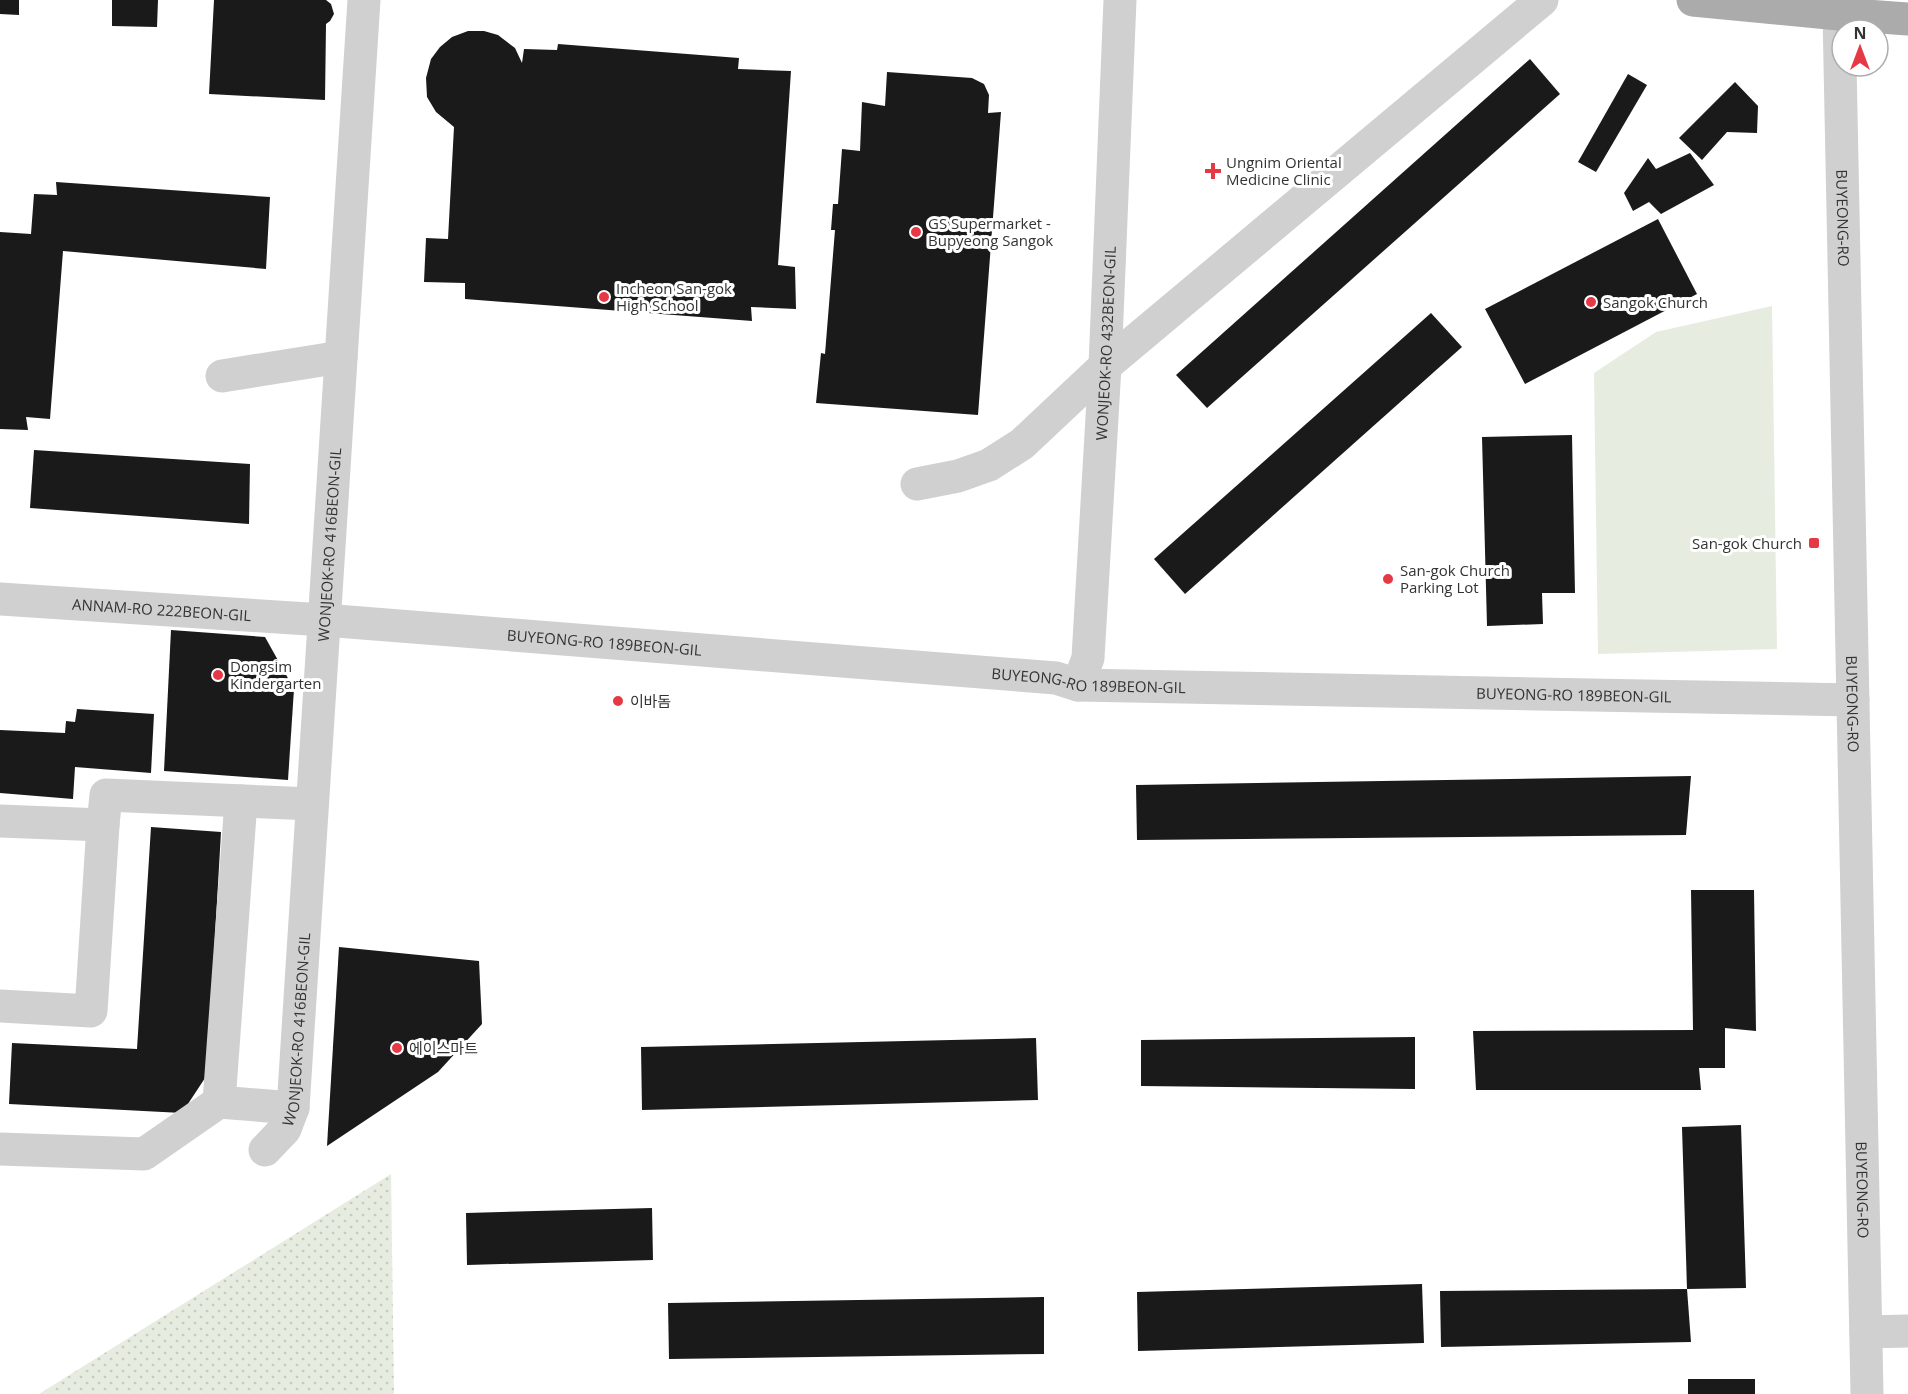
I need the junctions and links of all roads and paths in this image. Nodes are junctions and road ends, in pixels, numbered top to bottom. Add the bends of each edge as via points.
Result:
1 (364, 0) edge
2 (1120, 0) edge
3 (1542, 0) edge
4 (1693, 0) edge
5 (1839, 14) junction
6 (1908, 19) edge
7 (341, 357) junction
8 (1105, 366) junction
9 (222, 376) dead end
10 (917, 484) dead end
11 (0, 599) edge
12 (324, 620) junction
13 (1078, 685) junction
14 (1853, 700) junction
15 (241, 801) junction
16 (312, 804) junction
17 (0, 821) edge
18 (103, 825) junction
19 (0, 1006) edge
20 (219, 1101) junction
21 (293, 1108) junction
22 (0, 1149) edge
23 (265, 1150) dead end
24 (1908, 1331) edge
25 (1866, 1332) junction
26 (1868, 1394) edge

1 - 7 street, WONJEOK-RO 416BEON-GIL
2 - 8 street, WONJEOK-RO 432BEON-GIL
3 - 8 street
4 - 5 main road
5 - 6 main road
5 - 14 street, BUYEONG-RO
7 - 9 street
7 - 12 street, WONJEOK-RO 416BEON-GIL
8 - 10 street via 1022,444 990,465
8 - 13 street, WONJEOK-RO 432BEON-GIL via 1088,658
11 - 12 street, ANNAM-RO 222BEON-GIL
12 - 13 street, BUYEONG-RO 189BEON-GIL via 1056,678
12 - 16 street, WONJEOK-RO 416BEON-GIL
13 - 14 street, BUYEONG-RO 189BEON-GIL
14 - 25 street, BUYEONG-RO
15 - 16 street
15 - 18 street via 106,795
15 - 20 street
16 - 21 street, WONJEOK-RO 416BEON-GIL
17 - 18 street
18 - 19 street via 92,1011
20 - 21 street
20 - 22 street via 144,1154
21 - 23 street, WONJEOK-RO 416BEON-GIL via 285,1129
24 - 25 street
25 - 26 street, BUYEONG-RO

